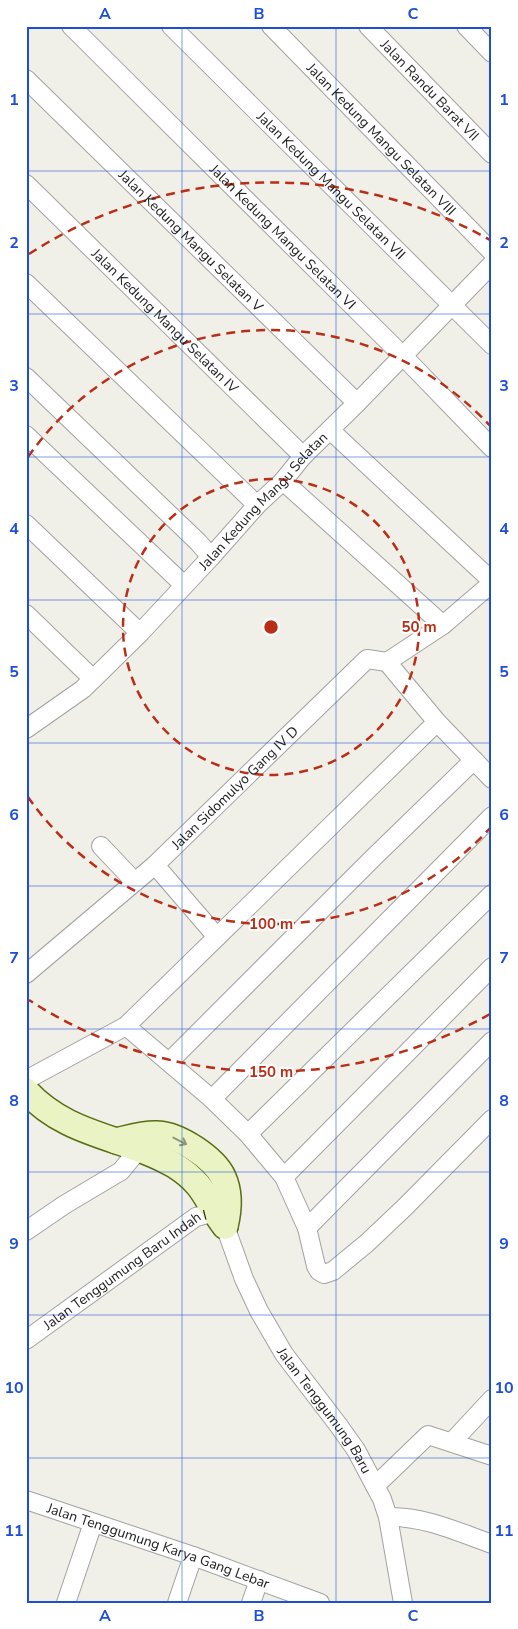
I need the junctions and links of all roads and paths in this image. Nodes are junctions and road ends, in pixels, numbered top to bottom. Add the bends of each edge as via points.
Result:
1 (71, 26) edge
2 (171, 26) edge
3 (270, 26) edge
4 (368, 26) edge
5 (466, 26) edge
6 (492, 53) edge
7 (26, 79) edge
8 (492, 154) edge
9 (26, 184) edge
10 (492, 252) edge
11 (492, 264) edge
12 (26, 283) edge
13 (451, 305) junction
14 (492, 345) edge
15 (403, 356) junction
16 (26, 377) edge
17 (358, 403) junction
18 (330, 430) junction
19 (26, 435) edge
20 (492, 448) edge
21 (304, 456) junction
22 (283, 481) junction
23 (257, 505) junction
24 (26, 524) edge
25 (211, 557) junction
26 (492, 582) edge
27 (184, 584) junction
28 (26, 614) edge
29 (443, 625) junction
30 (140, 633) junction
31 (387, 662) junction
32 (93, 679) junction
33 (437, 722) junction
34 (26, 729) edge
35 (474, 760) junction
36 (492, 779) edge
37 (492, 816) edge
38 (101, 846) dead end
39 (155, 866) junction
40 (135, 882) junction
41 (492, 894) edge
42 (217, 937) junction
43 (492, 968) edge
44 (26, 974) edge
45 (126, 1026) junction
46 (492, 1041) edge
47 (170, 1062) junction
48 (28, 1096) edge
49 (212, 1099) junction
50 (492, 1119) edge
51 (248, 1134) junction
52 (132, 1142) junction
53 (284, 1177) junction
54 (223, 1213) junction
55 (307, 1228) junction
56 (26, 1231) edge
57 (26, 1340) edge
58 (492, 1399) edge
59 (452, 1442) junction
60 (492, 1456) edge
61 (375, 1486) junction
62 (26, 1500) edge
63 (388, 1517) junction
64 (93, 1523) junction
65 (492, 1544) edge
66 (193, 1556) junction
67 (259, 1580) junction
68 (66, 1603) edge
69 (177, 1603) edge
70 (251, 1603) edge
71 (320, 1603) edge
72 (403, 1603) edge

1 - 15 street, Jalan Kedung Mangu Selatan VI
2 - 13 street, Jalan Kedung Mangu Selatan VII
3 - 10 street, Jalan Kedung Mangu Selatan VIII
4 - 8 street, Jalan Randu Barat VII
5 - 6 street
7 - 17 street, Jalan Kedung Mangu Selatan V
9 - 21 street, Jalan Kedung Mangu Selatan IV
11 - 13 street, Jalan Kedung Mangu Selatan
12 - 23 street
13 - 14 street, Jalan Kedung Mangu Selatan VII
13 - 15 street, Jalan Kedung Mangu Selatan
15 - 17 street, Jalan Kedung Mangu Selatan
15 - 20 street, Jalan Kedung Mangu Selatan VI
16 - 25 street
17 - 18 street, Jalan Kedung Mangu Selatan
18 - 21 street, Jalan Kedung Mangu Selatan
18 - 26 street
19 - 27 street
21 - 22 street, Jalan Kedung Mangu Selatan
22 - 23 street, Jalan Kedung Mangu Selatan
22 - 29 street
23 - 25 street, Jalan Kedung Mangu Selatan
24 - 30 street
25 - 27 street, Jalan Kedung Mangu Selatan
26 - 29 street
27 - 30 street, Jalan Kedung Mangu Selatan
28 - 32 street
29 - 31 street
30 - 32 street, Jalan Kedung Mangu Selatan
31 - 33 street
31 - 39 street, Jalan Sidomulyo Gang IV D via 367,658
32 - 34 street, Jalan Kedung Mangu Selatan
33 - 35 street
33 - 42 street
35 - 36 street
35 - 47 street
37 - 49 street
38 - 40 street
39 - 40 street
39 - 42 street
40 - 44 street
41 - 51 street
42 - 45 street
43 - 53 street
45 - 47 street
45 - 48 street
46 - 55 street
47 - 49 street
48 - 52 street, Jalan Tenggumung Baru via 79,1128
49 - 51 street
50 - 55 street via 405,1207 330,1273 321,1272 316,1266
51 - 53 street
52 - 54 street, Jalan Tenggumung Baru via 175,1166 198,1185
52 - 56 street via 121,1171
53 - 55 street
54 - 57 street, Jalan Tenggumung Baru Indah I via 196,1217
54 - 61 street, Jalan Tenggumung Baru via 258,1311 284,1354 356,1450
58 - 59 street
59 - 60 street
59 - 61 street via 428,1435
61 - 63 street, Jalan Tenggumung Baru
62 - 64 street, Jalan Tenggumung Karya Gang Lebar
63 - 65 street via 422,1520
63 - 72 street, Jalan Tenggumung Baru
64 - 66 street, Jalan Tenggumung Karya Gang Lebar
64 - 68 street
66 - 67 street, Jalan Tenggumung Karya Gang Lebar
66 - 69 street
67 - 70 street
67 - 71 street, Jalan Tenggumung Karya Gang Lebar

